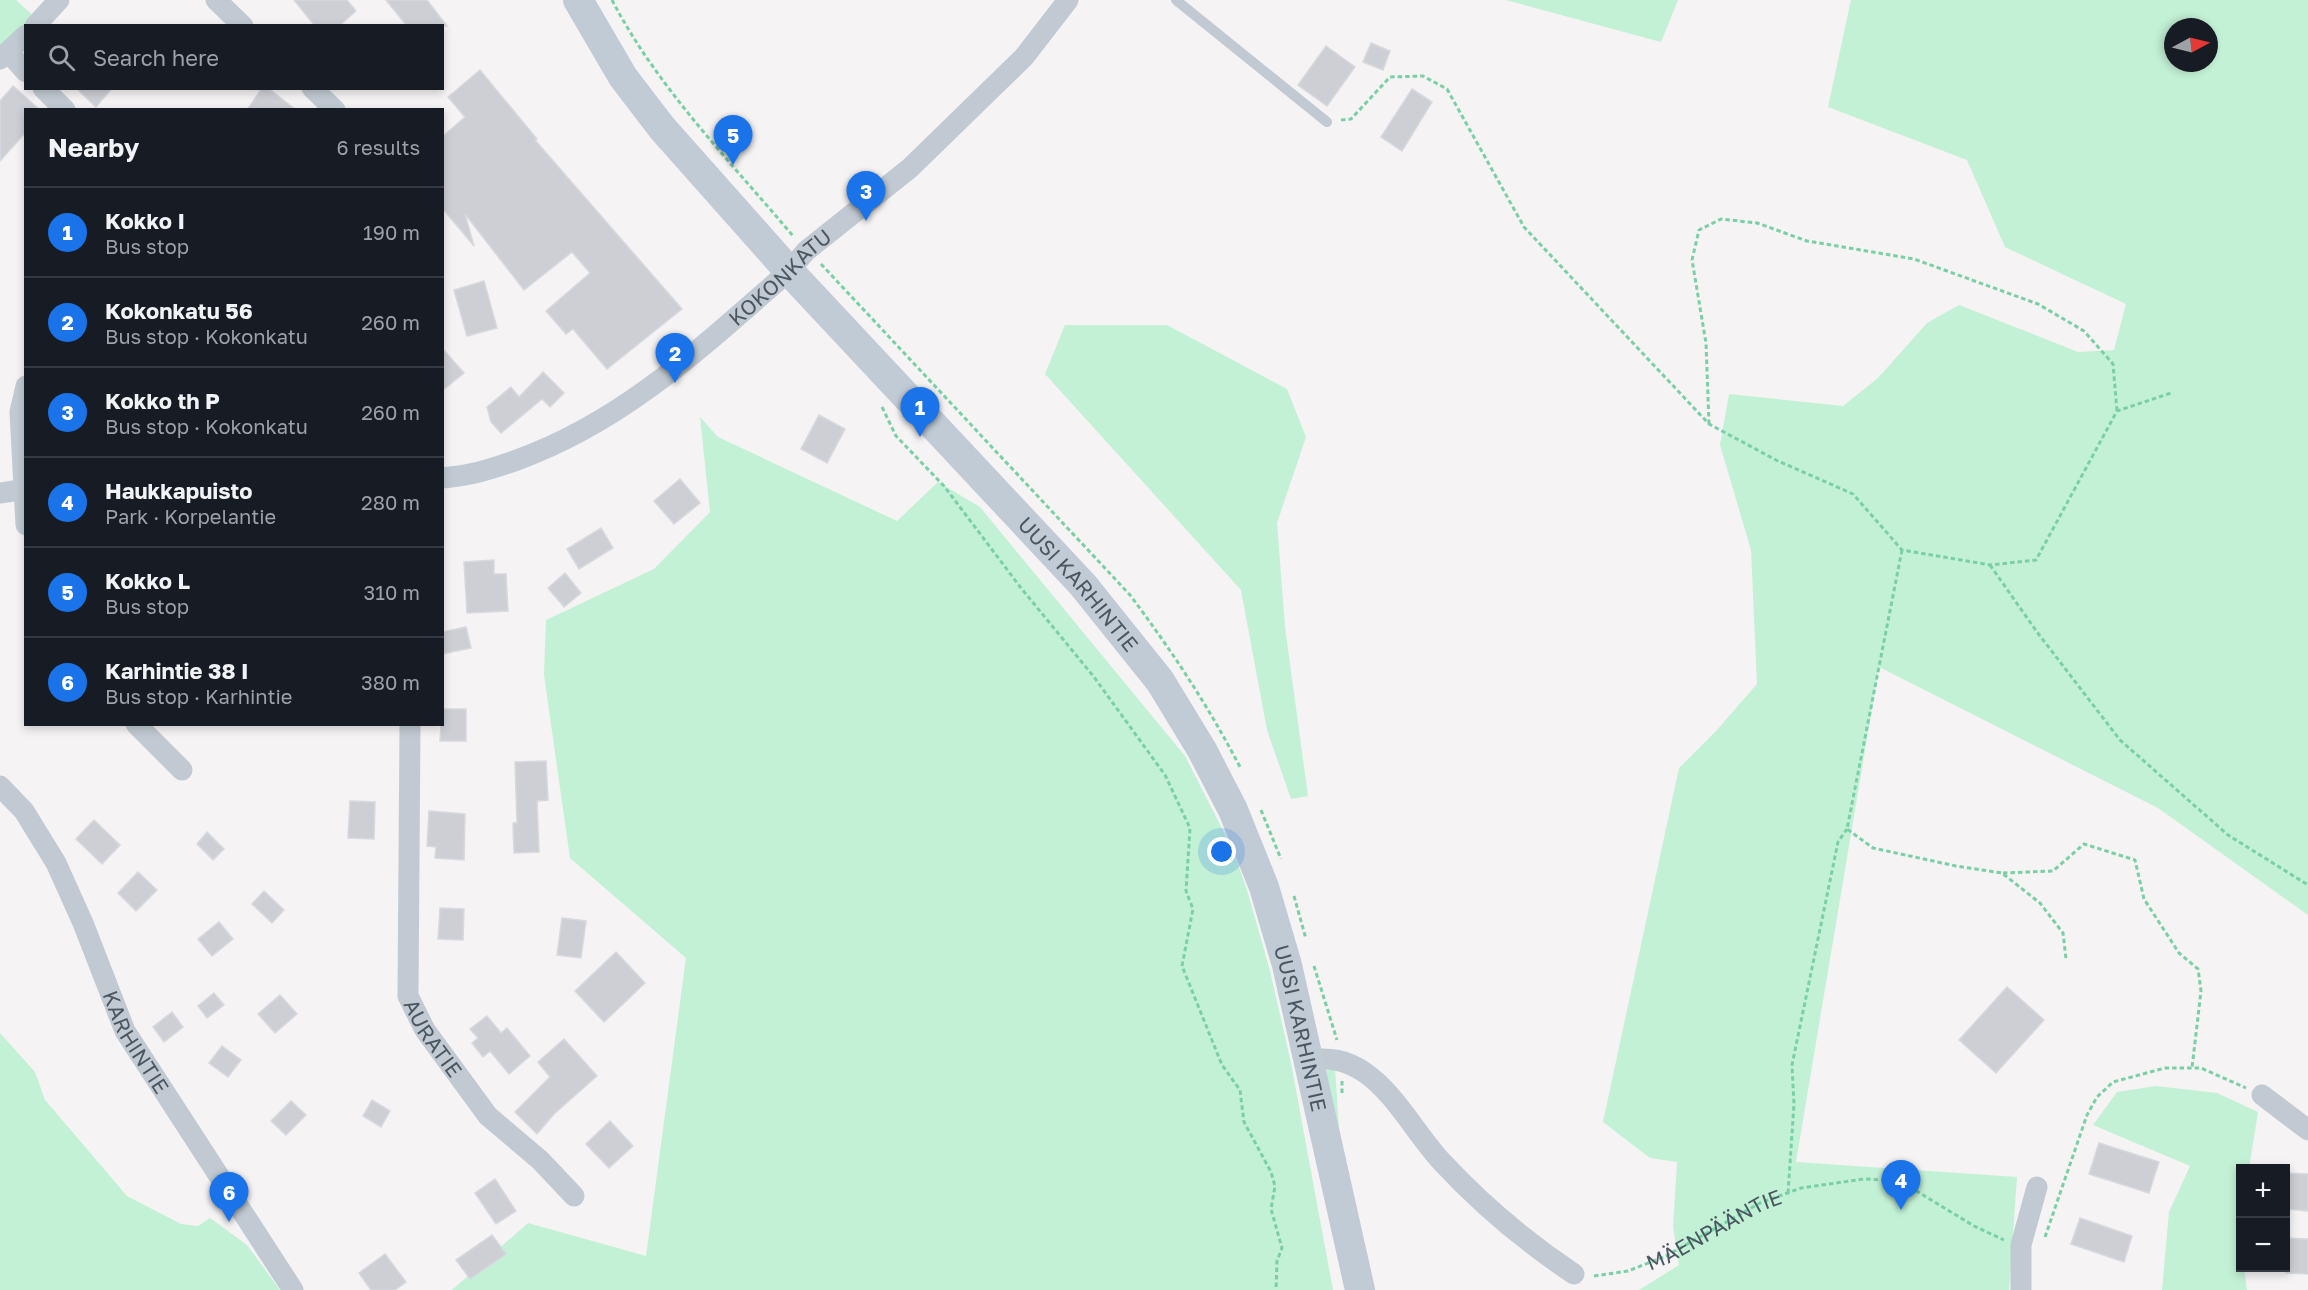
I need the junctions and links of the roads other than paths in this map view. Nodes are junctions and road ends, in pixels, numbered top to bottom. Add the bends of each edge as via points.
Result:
1 (59, 0) edge
2 (216, 0) edge
3 (578, 0) edge
4 (1068, 0) edge
5 (1176, 0) edge
6 (37, 24) edge
7 (241, 24) edge
8 (24, 37) edge
9 (4, 56) edge
10 (24, 71) edge
11 (45, 90) edge
12 (314, 90) edge
13 (63, 108) edge
14 (333, 108) edge
15 (1328, 122) road end
16 (798, 261) junction
17 (24, 395) edge
18 (444, 478) edge
19 (24, 490) edge
20 (0, 493) edge
21 (138, 726) edge
22 (410, 726) edge
23 (182, 770) dead end
24 (0, 786) edge
25 (1308, 1060) junction
26 (2262, 1095) road end
27 (2308, 1130) edge
28 (2037, 1186) dead end
29 (573, 1196) dead end
30 (1574, 1274) road end
31 (293, 1290) edge
32 (1360, 1290) edge
33 (2021, 1290) edge

1 - 6 street
2 - 7 street
3 - 16 street, UUSI KARHINTIE via 623,77 662,128
4 - 16 street, KOKONKATU via 1024,57 910,168
5 - 15 lane
8 - 9 street
9 - 10 street
11 - 13 street
12 - 14 street
16 - 18 street, KOKONKATU via 638,399 554,447 471,476
16 - 25 street, UUSI KARHINTIE via 1083,585 1160,681 1202,750 1249,846 1287,965
17 - 19 street via 20,412
19 - 20 street
21 - 23 street
22 - 29 street, AURATIE via 408,996 425,1030 488,1116 540,1160
24 - 31 street, KARHINTIE via 24,811 56,863 125,1031
25 - 30 street via 1342,1060 1367,1074 1476,1196 1534,1248
25 - 32 street, UUSI KARHINTIE
26 - 27 street
28 - 33 street via 2021,1245

